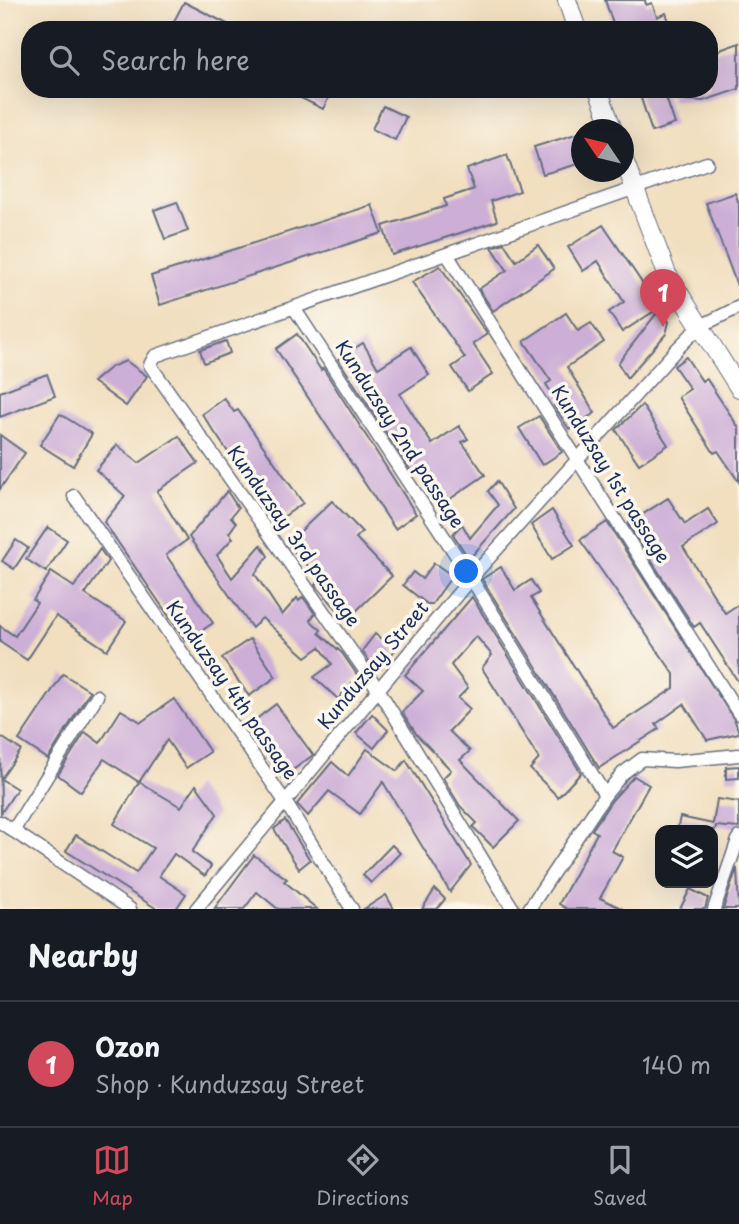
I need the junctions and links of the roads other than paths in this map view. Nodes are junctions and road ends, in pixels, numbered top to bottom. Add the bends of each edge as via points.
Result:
1 (567, 0) edge
2 (574, 21) edge
3 (601, 98) edge
4 (609, 119) edge
5 (707, 163) dead end
6 (632, 182) edge
7 (634, 189) junction
8 (448, 256) junction
9 (739, 307) edge
10 (294, 308) junction
11 (699, 327) junction
12 (739, 388) edge
13 (579, 458) junction
14 (75, 496) dead end
15 (471, 578) junction
16 (378, 689) junction
17 (97, 696) dead end
18 (739, 713) edge
19 (739, 755) edge
20 (605, 795) junction
21 (286, 803) junction
22 (0, 822) edge
23 (13, 831) junction
24 (739, 837) edge
25 (130, 909) edge
26 (196, 909) edge
27 (352, 909) edge
28 (513, 909) edge
29 (529, 909) edge
30 (714, 909) edge

1 - 2 street
3 - 4 street
5 - 7 street
6 - 7 street
7 - 8 street
7 - 11 street via 659,258
8 - 10 street
8 - 13 street, Kunduzsay 1st passage
9 - 11 street
10 - 15 street, Kunduzsay 2nd passage
10 - 16 street, Kunduzsay 3rd passage via 155,356 150,365
11 - 12 street
11 - 13 street, Kunduzsay Street
13 - 15 street, Kunduzsay Street
13 - 18 street, Kunduzsay 1st passage
14 - 21 street, Kunduzsay 4th passage
15 - 16 street, Kunduzsay Street
15 - 20 street, Kunduzsay 2nd passage
16 - 21 street, Kunduzsay Street
16 - 28 street, Kunduzsay 3rd passage
17 - 23 street
19 - 20 street via 642,759
20 - 29 street
21 - 26 street, Kunduzsay Street
21 - 27 street, Kunduzsay 4th passage
22 - 23 street
23 - 25 street
24 - 30 street

